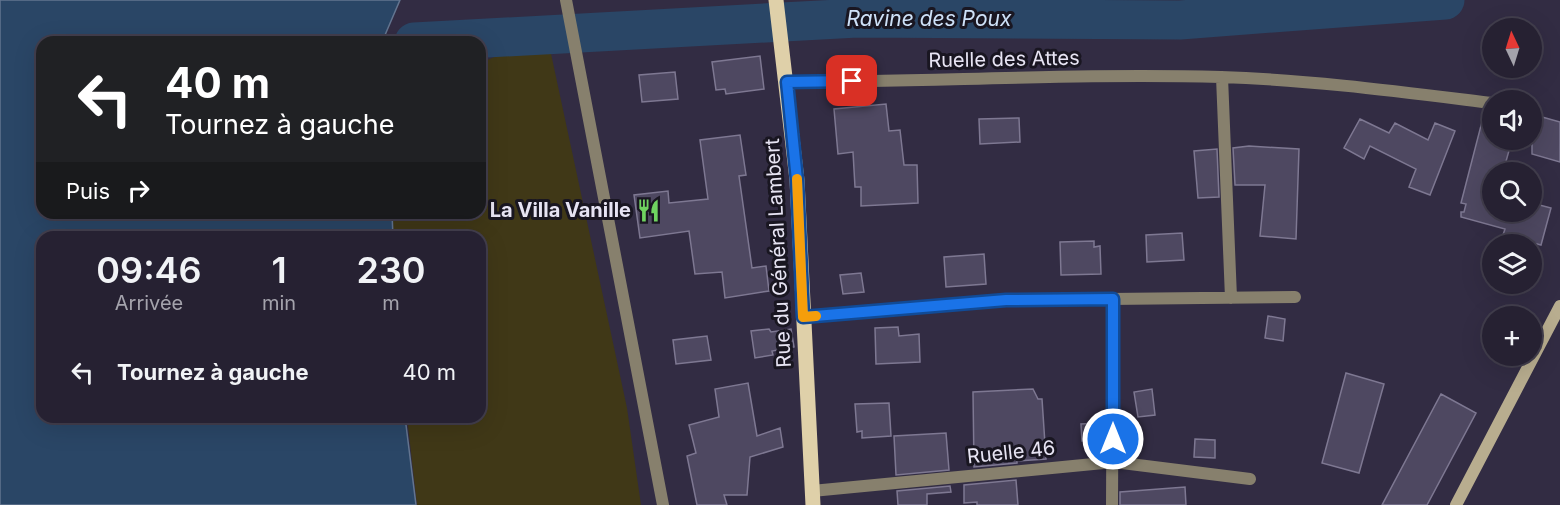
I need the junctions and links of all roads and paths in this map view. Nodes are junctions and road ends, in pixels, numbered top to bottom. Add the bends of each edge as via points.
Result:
1 (566, 0) edge
2 (776, 0) edge
3 (1222, 77) junction
4 (787, 82) junction
5 (1482, 102) edge
6 (1295, 297) dead end
7 (1231, 298) junction
8 (1113, 299) junction
9 (1560, 306) edge
10 (803, 317) junction
11 (1114, 462) junction
12 (1250, 479) dead end
13 (812, 498) edge
14 (663, 505) edge
15 (1112, 505) edge
16 (1456, 505) edge

1 - 14 street
2 - 4 main road, Rue du Général Lambert
3 - 4 street, Ruelle des Attes
3 - 5 street, Ruelle des Attes
3 - 7 street
4 - 10 main road, Rue du Général Lambert via 797,180
6 - 7 street
7 - 8 street
8 - 10 street via 1006,300
8 - 11 street
9 - 16 main road
10 - 13 main road, Rue du Général Lambert
11 - 12 street, Ruelle 46
11 - 13 street, Ruelle 46
11 - 15 street

